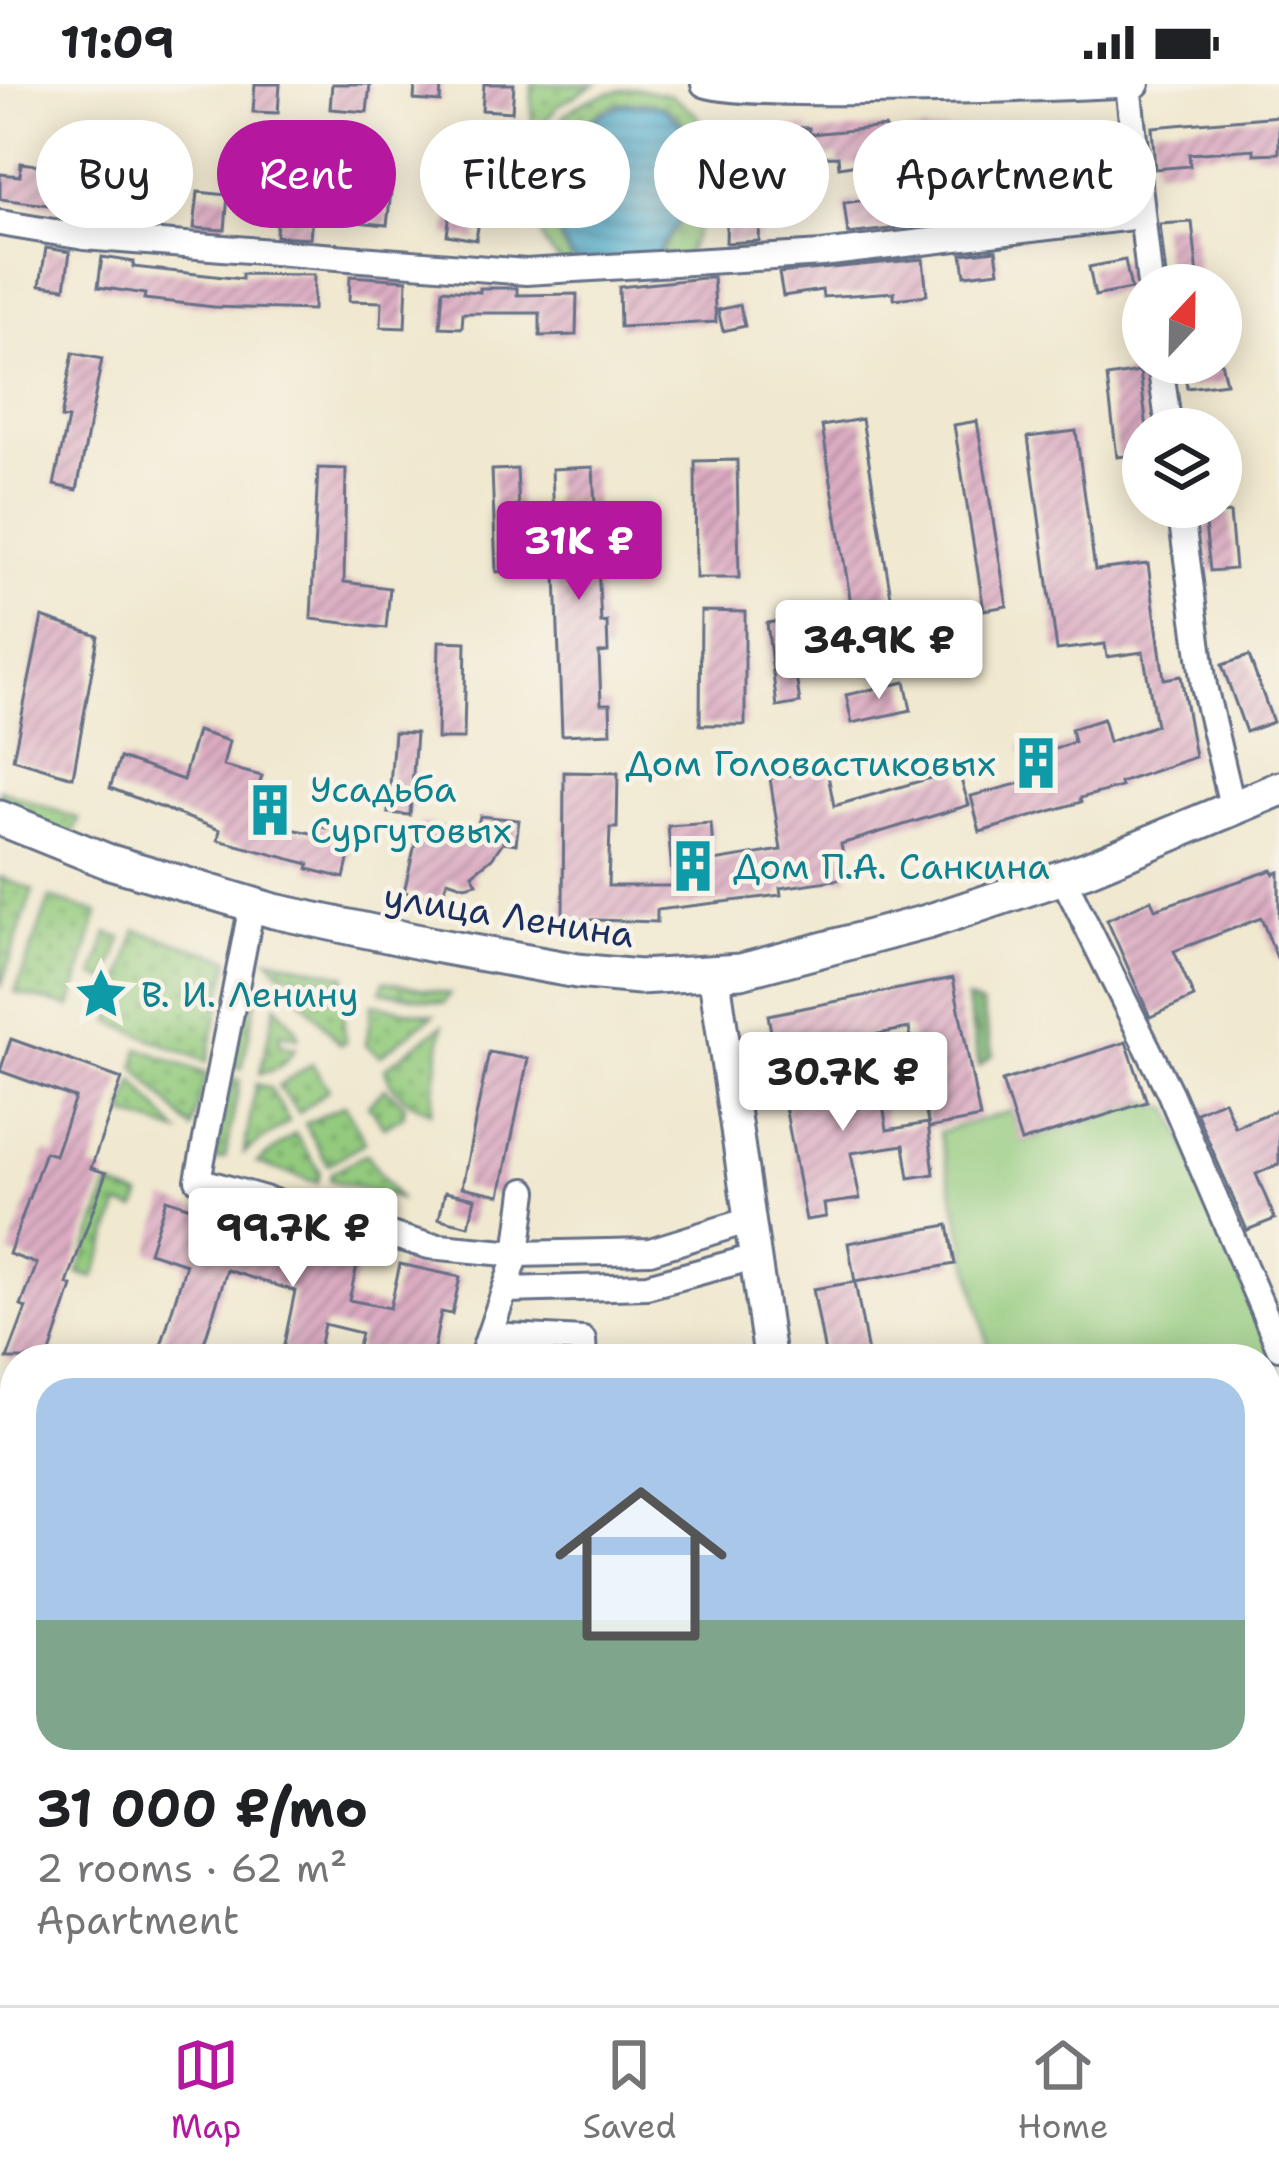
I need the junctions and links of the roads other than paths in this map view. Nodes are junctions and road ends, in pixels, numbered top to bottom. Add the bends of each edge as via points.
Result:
1 (704, 84) edge
2 (1133, 84) edge
3 (1135, 120) edge
4 (0, 223) edge
5 (1040, 228) edge
6 (1143, 228) edge
7 (1147, 264) edge
8 (1183, 528) edge
9 (1279, 789) edge
10 (1232, 806) junction
11 (0, 818) edge
12 (1063, 878) junction
13 (252, 904) junction
14 (714, 975) junction
15 (525, 1192) dead end
16 (749, 1220) junction
17 (518, 1254) junction
18 (755, 1257) junction
19 (507, 1290) junction
20 (487, 1344) edge
21 (528, 1344) edge
22 (583, 1344) edge
23 (768, 1344) edge
24 (1278, 1344) edge

1 - 2 street via 775,91
2 - 3 street
4 - 5 street via 526,272 822,254
6 - 7 street
8 - 10 street via 1204,686
9 - 10 main road, улица Ленина
10 - 12 main road, улица Ленина
11 - 13 main road, улица Ленина via 107,861
12 - 14 main road, улица Ленина
12 - 24 street via 1170,1093
13 - 14 main road, улица Ленина via 577,970
13 - 17 street via 198,1180 429,1246
14 - 16 street
15 - 17 street
16 - 17 street via 650,1251
16 - 18 street
17 - 19 street
18 - 19 street via 647,1286
18 - 23 street
19 - 20 street
21 - 22 street

